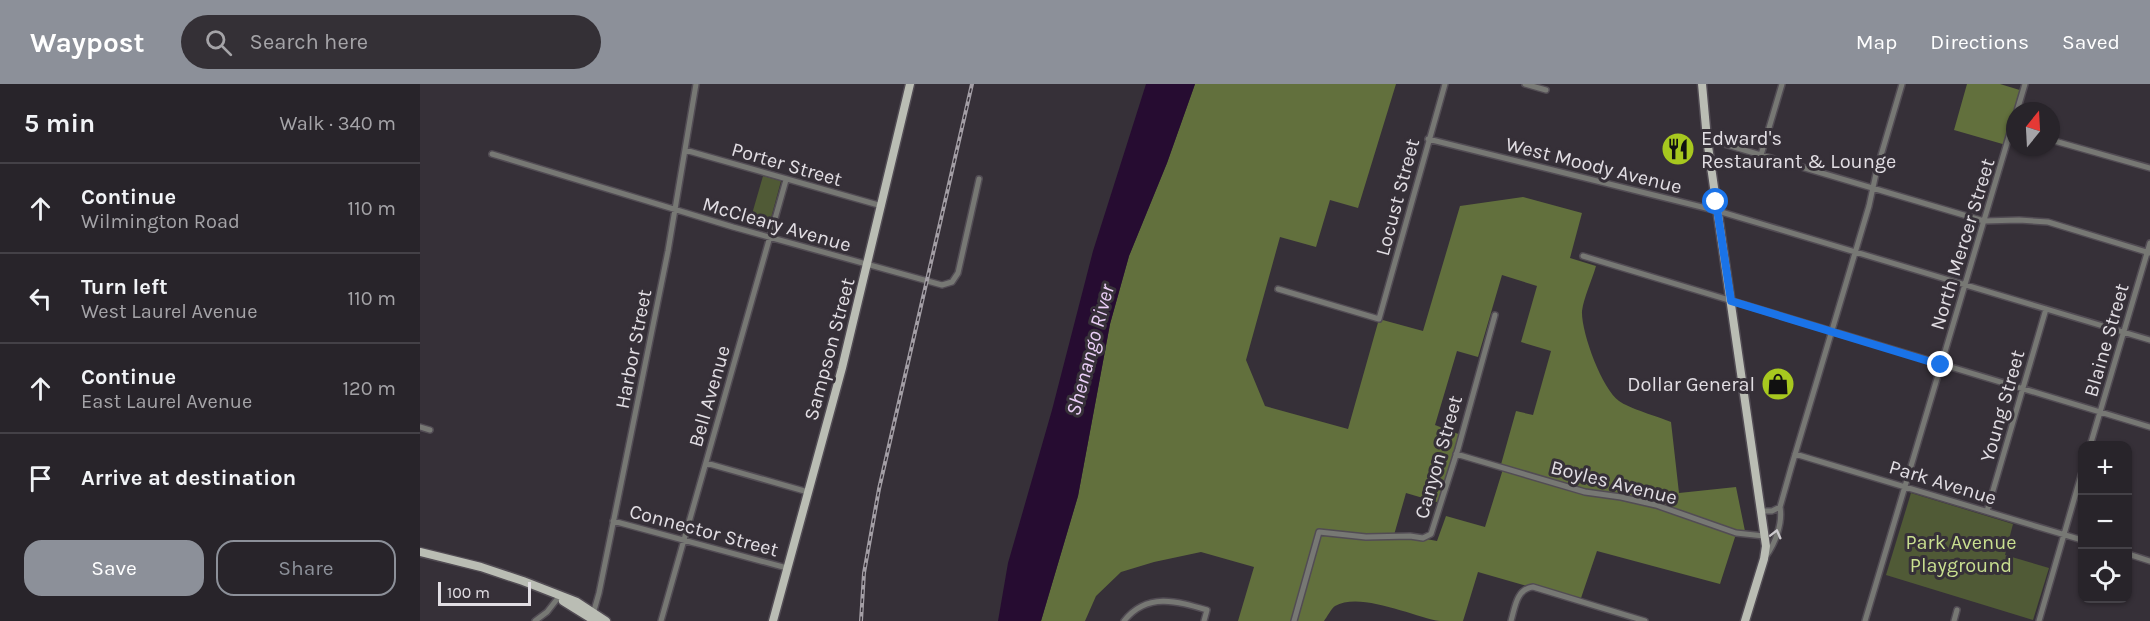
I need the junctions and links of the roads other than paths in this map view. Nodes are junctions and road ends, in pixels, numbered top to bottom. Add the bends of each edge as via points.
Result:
1 (696, 84) edge
2 (910, 84) edge
3 (1445, 84) edge
4 (1525, 84) edge
5 (1702, 84) edge
6 (1782, 84) edge
7 (1902, 84) edge
8 (2025, 84) edge
9 (1546, 90) dead end
10 (2019, 102) edge
11 (1707, 139) junction
12 (1428, 140) junction
13 (2060, 143) edge
14 (685, 150) junction
15 (2006, 151) edge
16 (492, 154) dead end
17 (1761, 155) junction
18 (2150, 168) edge
19 (979, 179) dead end
20 (786, 180) junction
21 (1873, 188) junction
22 (882, 206) junction
23 (675, 208) junction
24 (1718, 211) junction
25 (1984, 221) junction
26 (770, 238) junction
27 (2150, 243) edge
28 (1856, 252) junction
29 (2148, 253) edge
30 (1583, 256) dead end
31 (868, 266) junction
32 (1965, 285) junction
33 (1278, 289) dead end
34 (1731, 301) junction
35 (2046, 309) junction
36 (1495, 315) dead end
37 (1832, 332) junction
38 (2124, 332) junction
39 (2150, 340) edge
40 (1941, 365) junction
41 (2023, 389) junction
42 (2101, 412) junction
43 (420, 427) edge
44 (2150, 427) edge
45 (430, 430) dead end
46 (2092, 441) edge
47 (1456, 454) junction
48 (1795, 454) junction
49 (706, 464) junction
50 (1905, 487) junction
51 (2078, 487) edge
52 (808, 492) junction
53 (1780, 507) junction
54 (1761, 511) junction
55 (1987, 511) junction
56 (614, 521) junction
57 (2065, 534) junction
58 (1764, 536) junction
59 (2078, 539) edge
60 (684, 540) junction
61 (420, 552) edge
62 (2132, 556) edge
63 (1764, 559) junction
64 (2150, 561) edge
65 (787, 568) junction
66 (544, 590) junction
67 (558, 598) junction
68 (1957, 610) dead end
69 (593, 617) edge
70 (1626, 618) edge
71 (535, 621) edge
72 (606, 621) edge
73 (661, 621) edge
74 (772, 621) edge
75 (1124, 621) edge
76 (1204, 621) edge
77 (1294, 621) edge
78 (1511, 621) edge
79 (1645, 621) edge
80 (1745, 621) edge
81 (1865, 621) edge
82 (1954, 621) edge
83 (2040, 621) edge

1 - 14 street, Harbor Street
2 - 22 main road, Sampson Street
3 - 12 street, Locust Street
4 - 9 street
5 - 11 main road
6 - 17 street
7 - 21 street
8 - 10 street
11 - 17 street
11 - 24 main road
12 - 24 street, West Moody Avenue
12 - 33 street, Locust Street via 1379,319
13 - 18 street
14 - 20 street, Porter Street
14 - 23 street, Harbor Street
15 - 25 street, North Mercer Street
16 - 23 street, McCleary Avenue
17 - 21 street
19 - 31 street, McCleary Avenue via 958,273 952,282 942,285
20 - 22 street, Porter Street
20 - 26 street, Bell Avenue
21 - 25 street
21 - 28 street
22 - 31 main road, Sampson Street
23 - 26 street, McCleary Avenue
23 - 56 street, Harbor Street
24 - 28 street, West Moody Avenue
24 - 34 main road
25 - 29 street via 2048,222
25 - 32 street, North Mercer Street
26 - 31 street, McCleary Avenue
26 - 49 street, Bell Avenue
27 - 29 street, Blaine Street
28 - 32 street, West Moody Avenue
28 - 37 street
29 - 38 street, Blaine Street
30 - 34 street
31 - 52 main road, Sampson Street
32 - 35 street, West Moody Avenue
32 - 40 street, North Mercer Street
34 - 37 street
34 - 54 main road
35 - 38 street, West Moody Avenue
35 - 41 street, Young Street
36 - 47 street, Canyon Street
37 - 40 street
37 - 48 street
38 - 39 street, West Moody Avenue
38 - 42 street, Blaine Street
40 - 41 street
40 - 50 street, North Mercer Street
41 - 42 street
41 - 55 street, Young Street
42 - 44 street
42 - 46 street, Blaine Street
43 - 45 street
47 - 58 street, Boyles Avenue via 1585,492 1656,505 1736,534
47 - 77 street, Canyon Street via 1431,534 1426,538 1319,532
48 - 50 street, Park Avenue
48 - 53 street
49 - 52 street
49 - 60 street, Bell Avenue
50 - 55 street, Park Avenue
50 - 81 street, North Mercer Street
51 - 57 street
52 - 65 main road, Sampson Street
53 - 54 street
63 -> 53 street via 1774,546
54 - 58 main road
55 - 57 street, Park Avenue
56 - 60 street, Connector Street
56 - 69 street, Harbor Street
57 - 59 street, Park Avenue
57 - 83 street
58 - 63 main road
60 - 65 street, Connector Street
60 - 73 street, Bell Avenue
61 - 66 main road via 491,570
62 - 64 street
63 - 80 main road
65 - 74 main road, Sampson Street
66 - 67 main road
66 - 69 main road via 577,602
67 - 69 main road
67 - 71 street
68 - 82 street
69 - 72 main road
70 - 78 street via 1533,587 1519,594
70 - 79 street
75 - 76 street via 1135,610 1159,601 1207,610

